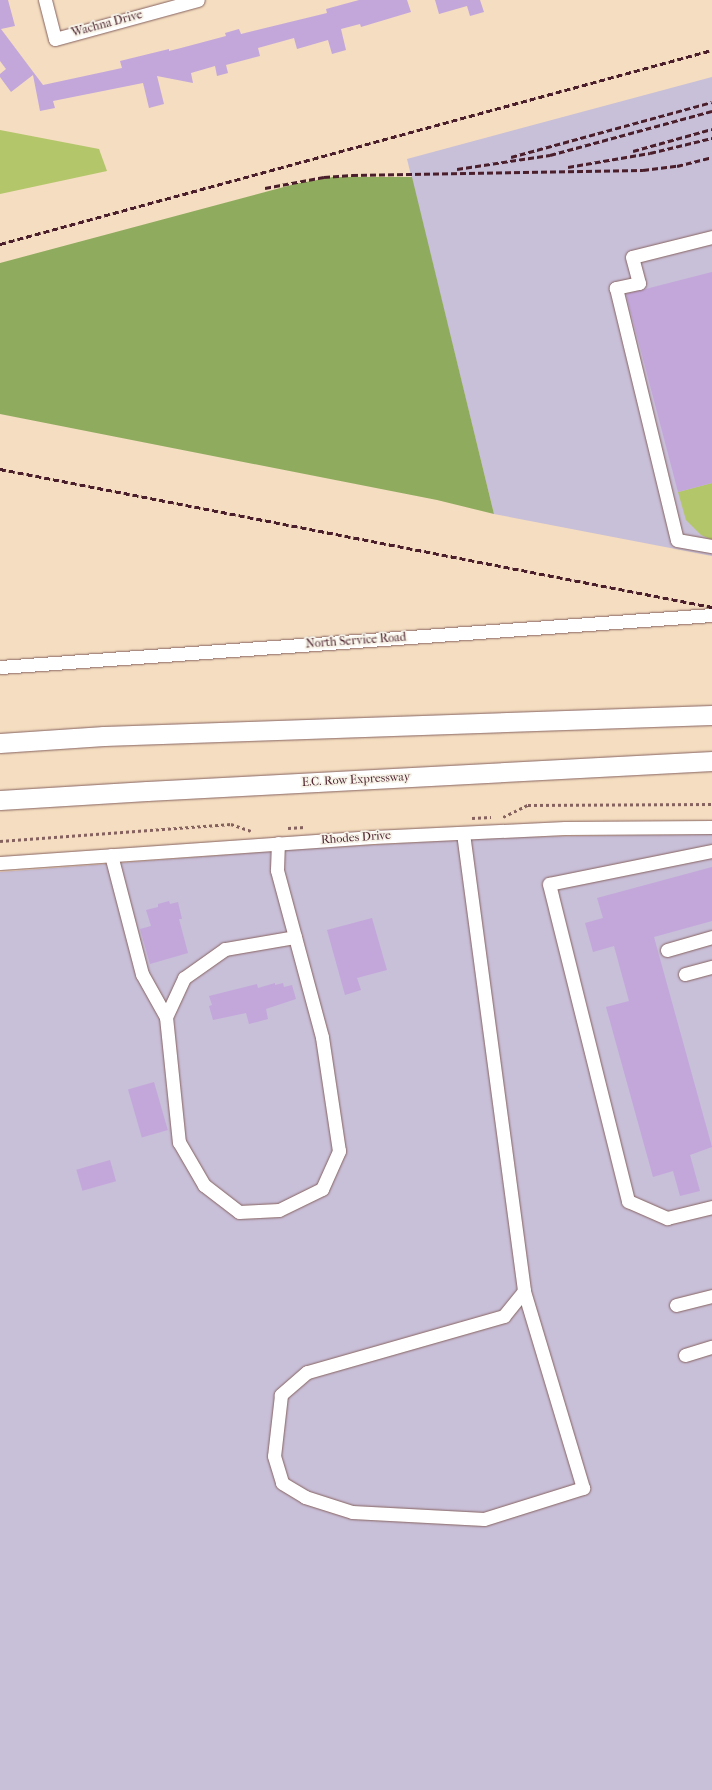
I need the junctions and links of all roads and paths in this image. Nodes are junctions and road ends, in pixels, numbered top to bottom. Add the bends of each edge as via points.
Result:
1 (45, 0) edge
2 (198, 0) edge
3 (712, 237) edge
4 (712, 546) edge
5 (712, 615) edge
6 (0, 667) edge
7 (712, 715) edge
8 (0, 743) edge
9 (712, 761) edge
10 (0, 800) edge
11 (712, 804) edge
12 (528, 805) dead end
13 (712, 826) edge
14 (249, 831) dead end
15 (463, 833) junction
16 (0, 841) edge
17 (278, 843) junction
18 (712, 852) edge
19 (111, 855) junction
20 (0, 863) edge
21 (295, 937) junction
22 (712, 937) edge
23 (667, 950) dead end
24 (712, 967) edge
25 (685, 974) dead end
26 (166, 1017) junction
27 (712, 1207) edge
28 (524, 1290) junction
29 (712, 1296) edge
30 (676, 1304) dead end
31 (712, 1347) edge
32 (685, 1355) dead end

1 - 2 street, Wachna Drive via 55,39
3 - 4 street via 632,257 639,284 616,288 677,540
5 - 6 street, North Service Road
7 - 8 highway via 104,736
9 - 10 highway, E.C. Row Expressway
11 - 12 path
13 - 15 street, Rhodes Drive via 565,828
14 - 16 path via 231,824
15 - 17 street, Rhodes Drive
15 - 28 street
17 - 19 street, Rhodes Drive
17 - 21 street via 277,870
18 - 27 street via 549,884 628,1202 667,1218
19 - 20 street, Rhodes Drive
19 - 26 street via 142,974
21 - 26 street via 225,949 184,978
21 - 26 street via 322,1037 339,1151 322,1189 279,1210 238,1212 204,1185 179,1142
22 - 23 street
24 - 25 street
28 - 28 street via 504,1316 307,1372 281,1396 274,1456 282,1483 305,1497 352,1512 484,1519 583,1488
29 - 30 street
31 - 32 street

